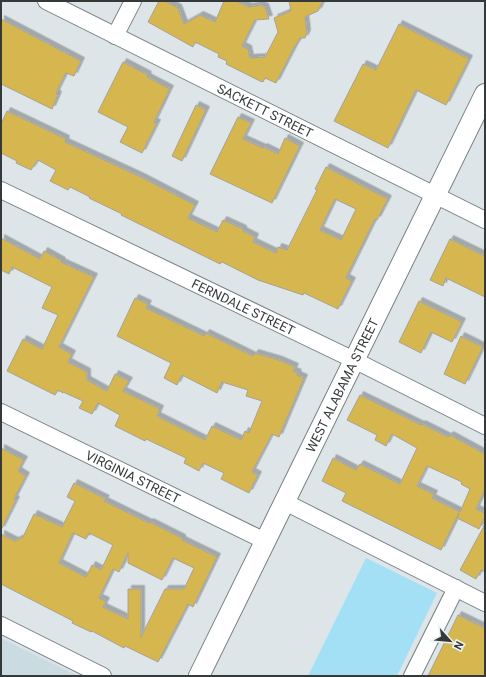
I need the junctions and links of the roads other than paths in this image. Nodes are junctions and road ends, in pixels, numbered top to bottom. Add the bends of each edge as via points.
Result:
1 (46, 1) edge
2 (133, 1) edge
3 (115, 36) junction
4 (485, 94) edge
5 (1, 190) edge
6 (435, 195) junction
7 (485, 220) edge
8 (354, 360) junction
9 (1, 412) edge
10 (485, 426) edge
11 (285, 502) junction
12 (265, 541) junction
13 (456, 588) junction
14 (485, 603) edge
15 (1, 625) edge
16 (103, 676) edge
17 (199, 676) edge
18 (412, 676) edge

1 - 3 street, SACKETT STREET
2 - 3 street
3 - 6 street, SACKETT STREET
4 - 6 street, WEST ALABAMA STREET
5 - 8 street, FERNDALE STREET
6 - 7 street, SACKETT STREET
6 - 8 street, WEST ALABAMA STREET
8 - 10 street, FERNDALE STREET
8 - 11 street, WEST ALABAMA STREET
9 - 12 street, VIRGINIA STREET
11 - 12 street, WEST ALABAMA STREET
11 - 13 street
12 - 17 street, WEST ALABAMA STREET
13 - 14 street
13 - 18 street
15 - 16 street

